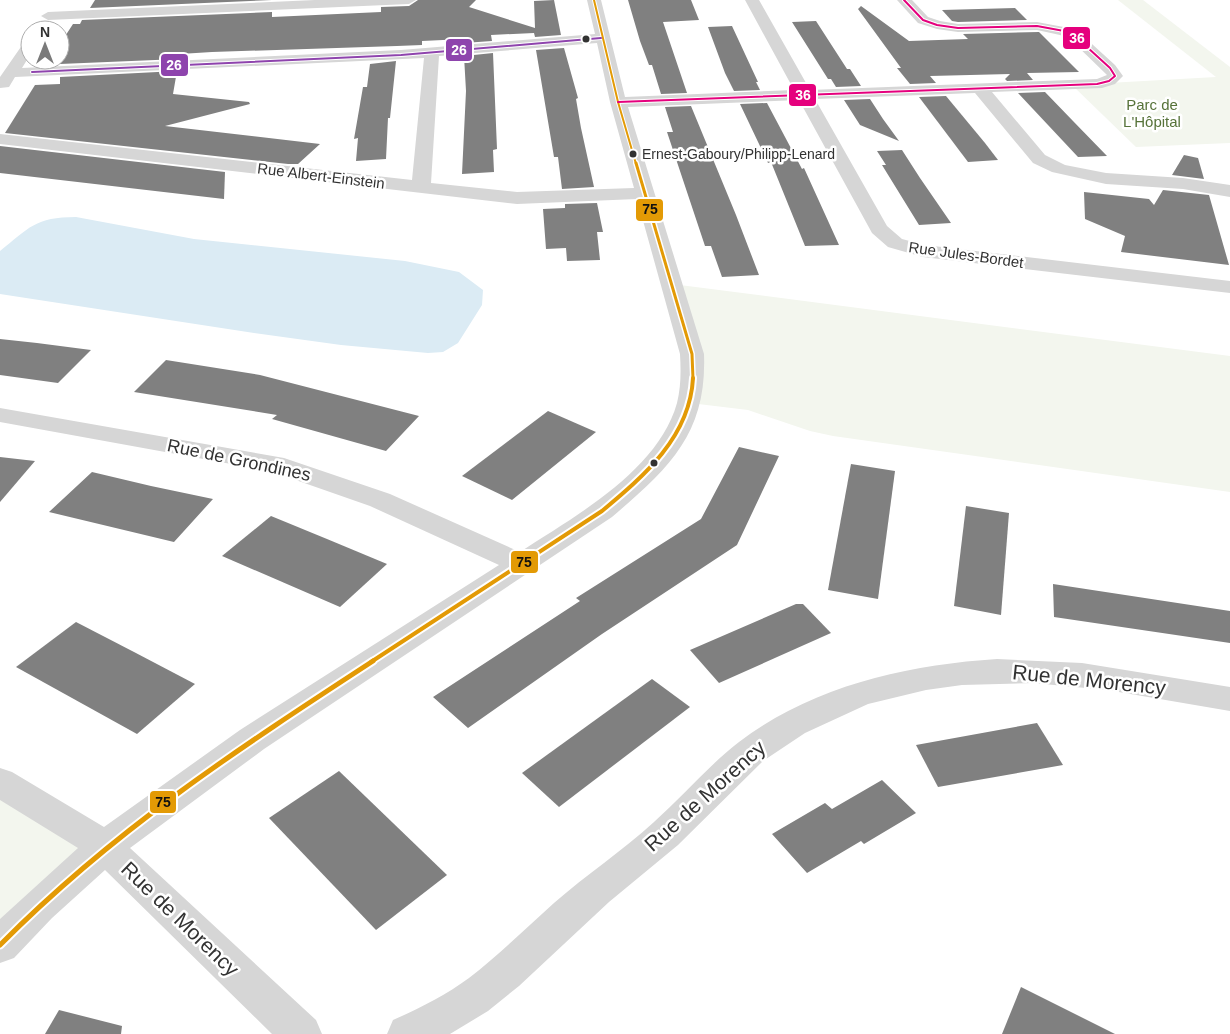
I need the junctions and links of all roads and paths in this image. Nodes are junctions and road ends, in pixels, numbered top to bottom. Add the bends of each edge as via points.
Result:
1 (60, 0) edge
2 (410, 0) edge
3 (594, 0) edge
4 (752, 0) edge
5 (904, 0) edge
6 (48, 16) junction
7 (45, 20) edge
8 (601, 38) junction
9 (432, 53) junction
10 (20, 59) edge
11 (263, 62) junction
12 (10, 74) junction
13 (256, 78) dead end
14 (0, 88) edge
15 (980, 89) junction
16 (805, 95) junction
17 (618, 102) junction
18 (0, 139) edge
19 (421, 187) junction
20 (1230, 191) edge
21 (644, 193) junction
22 (1230, 287) edge
23 (0, 415) edge
24 (522, 564) junction
25 (1230, 699) edge
26 (0, 782) edge
27 (104, 846) junction
28 (0, 945) edge
29 (301, 1034) edge
30 (408, 1034) edge

1 - 6 street
2 - 6 street
3 - 8 street
4 - 16 street, Rue Jules-Bordet
5 - 15 street via 923,20 937,25 958,28 1037,26 1064,30 1076,37 1115,76 1096,84
6 - 7 street
8 - 9 street
8 - 17 street
9 - 11 street
9 - 19 street
10 - 12 street
11 - 12 street via 210,72
11 - 13 street
12 - 14 street
15 - 16 street
15 - 20 street via 1033,153 1048,165 1081,174
16 - 17 street
16 - 22 street, Rue Jules-Bordet via 879,229 895,243 923,251
17 - 21 street
18 - 19 street, Rue Albert-Einstein
19 - 21 street, Rue Albert-Einstein via 517,198
21 - 24 street via 692,354 690,403 677,434 646,472 602,511
23 - 24 street, Rue de Grondines via 275,464 307,473 380,500
24 - 27 street via 259,734
25 - 30 street, Rue de Morency via 1075,674 998,671 916,679 821,708 761,744 740,761 674,826 586,898 492,984 457,1008
26 - 27 street, Rue de Morency
27 - 28 street
27 - 29 street, Rue de Morency

